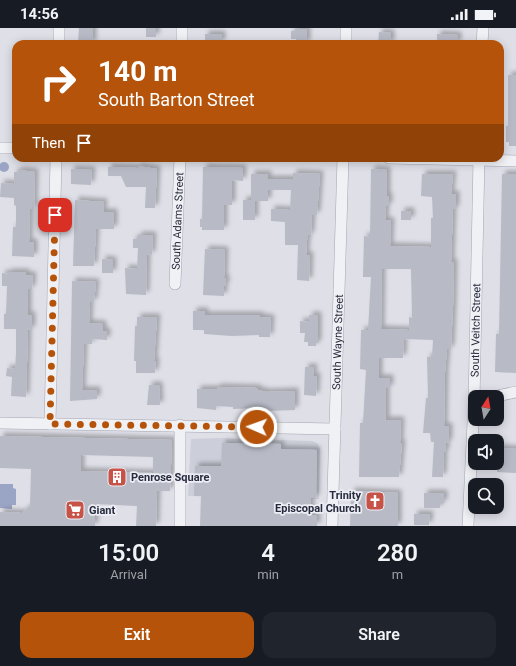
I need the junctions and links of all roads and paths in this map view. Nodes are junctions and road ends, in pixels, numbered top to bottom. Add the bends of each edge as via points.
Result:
1 (59, 28) edge
2 (182, 28) edge
3 (346, 28) edge
4 (482, 28) edge
5 (59, 40) edge
6 (182, 40) edge
7 (346, 40) edge
8 (482, 40) edge
9 (0, 148) edge
10 (12, 148) edge
11 (504, 160) edge
12 (516, 161) edge
13 (56, 162) edge
14 (180, 162) edge
15 (343, 162) edge
16 (479, 162) edge
17 (175, 284) dead end
18 (474, 390) edge
19 (516, 392) edge
20 (504, 394) edge
21 (0, 423) edge
22 (50, 424) junction
23 (180, 425) junction
24 (473, 426) edge
25 (335, 429) junction
26 (180, 526) edge
27 (332, 526) edge
28 (468, 526) edge

1 - 5 street
2 - 6 street
3 - 7 street
4 - 8 street
9 - 10 street
11 - 12 street
13 - 22 street
14 - 17 street, South Adams Street
15 - 25 street, South Wayne Street
16 - 18 street, South Veitch Street
19 - 20 street
21 - 22 street
22 - 23 street
23 - 25 street
23 - 26 street
24 - 28 street, South Veitch Street
25 - 27 street, South Wayne Street

